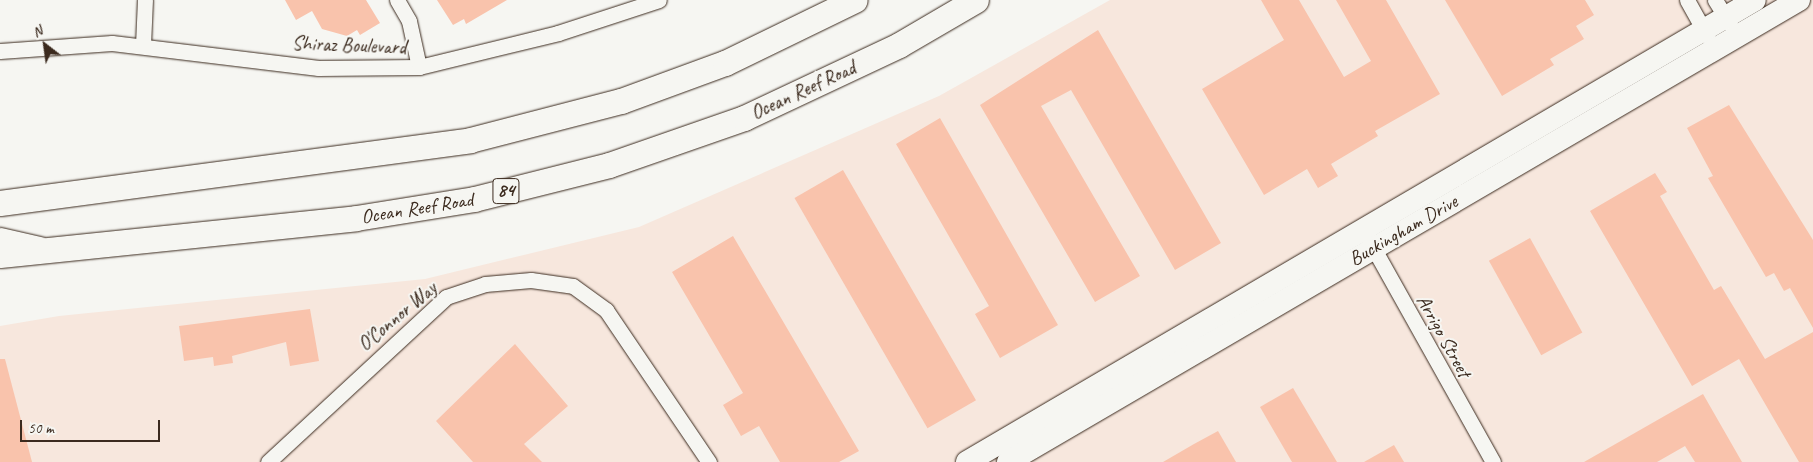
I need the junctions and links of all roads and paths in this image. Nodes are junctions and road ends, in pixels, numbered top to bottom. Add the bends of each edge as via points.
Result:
1 (145, 0) edge
2 (397, 0) edge
3 (659, 0) edge
4 (855, 0) edge
5 (976, 0) edge
6 (1686, 0) edge
7 (1755, 0) edge
8 (1799, 0) edge
9 (628, 5) edge
10 (1726, 18) edge
11 (1702, 28) junction
12 (143, 45) junction
13 (1715, 48) junction
14 (0, 51) edge
15 (420, 67) junction
16 (0, 203) edge
17 (1362, 228) junction
18 (0, 239) edge
19 (1374, 247) junction
20 (48, 250) junction
21 (0, 254) edge
22 (268, 462) edge
23 (709, 462) edge
24 (966, 462) edge
25 (1008, 462) edge
26 (1493, 462) edge

1 - 12 street
2 - 15 street via 409,21
3 - 9 street, Shiraz Boulevard
4 - 16 main road via 725,63 621,101 470,140
5 - 20 main road, Ocean Reef Road / 84 via 899,45 744,118 609,165 474,200 356,218
6 - 11 street
7 - 10 street, Buckingham Drive
8 - 10 street, Buckingham Drive
9 - 15 street, Shiraz Boulevard via 558,33
10 - 11 street, Buckingham Drive
10 - 13 street, Buckingham Drive
11 - 13 street
11 - 17 street, Buckingham Drive
12 - 14 street, Shiraz Boulevard
12 - 15 street, Shiraz Boulevard via 318,68
13 - 19 street, Buckingham Drive
17 - 19 street, Arrigo Street
17 - 24 street, Buckingham Drive
18 - 20 street
19 - 25 street, Buckingham Drive
19 - 26 street, Arrigo Street
20 - 21 main road, Ocean Reef Road / 84
22 - 23 street, O'Connor Way via 446,297 485,284 531,280 573,286 606,310

